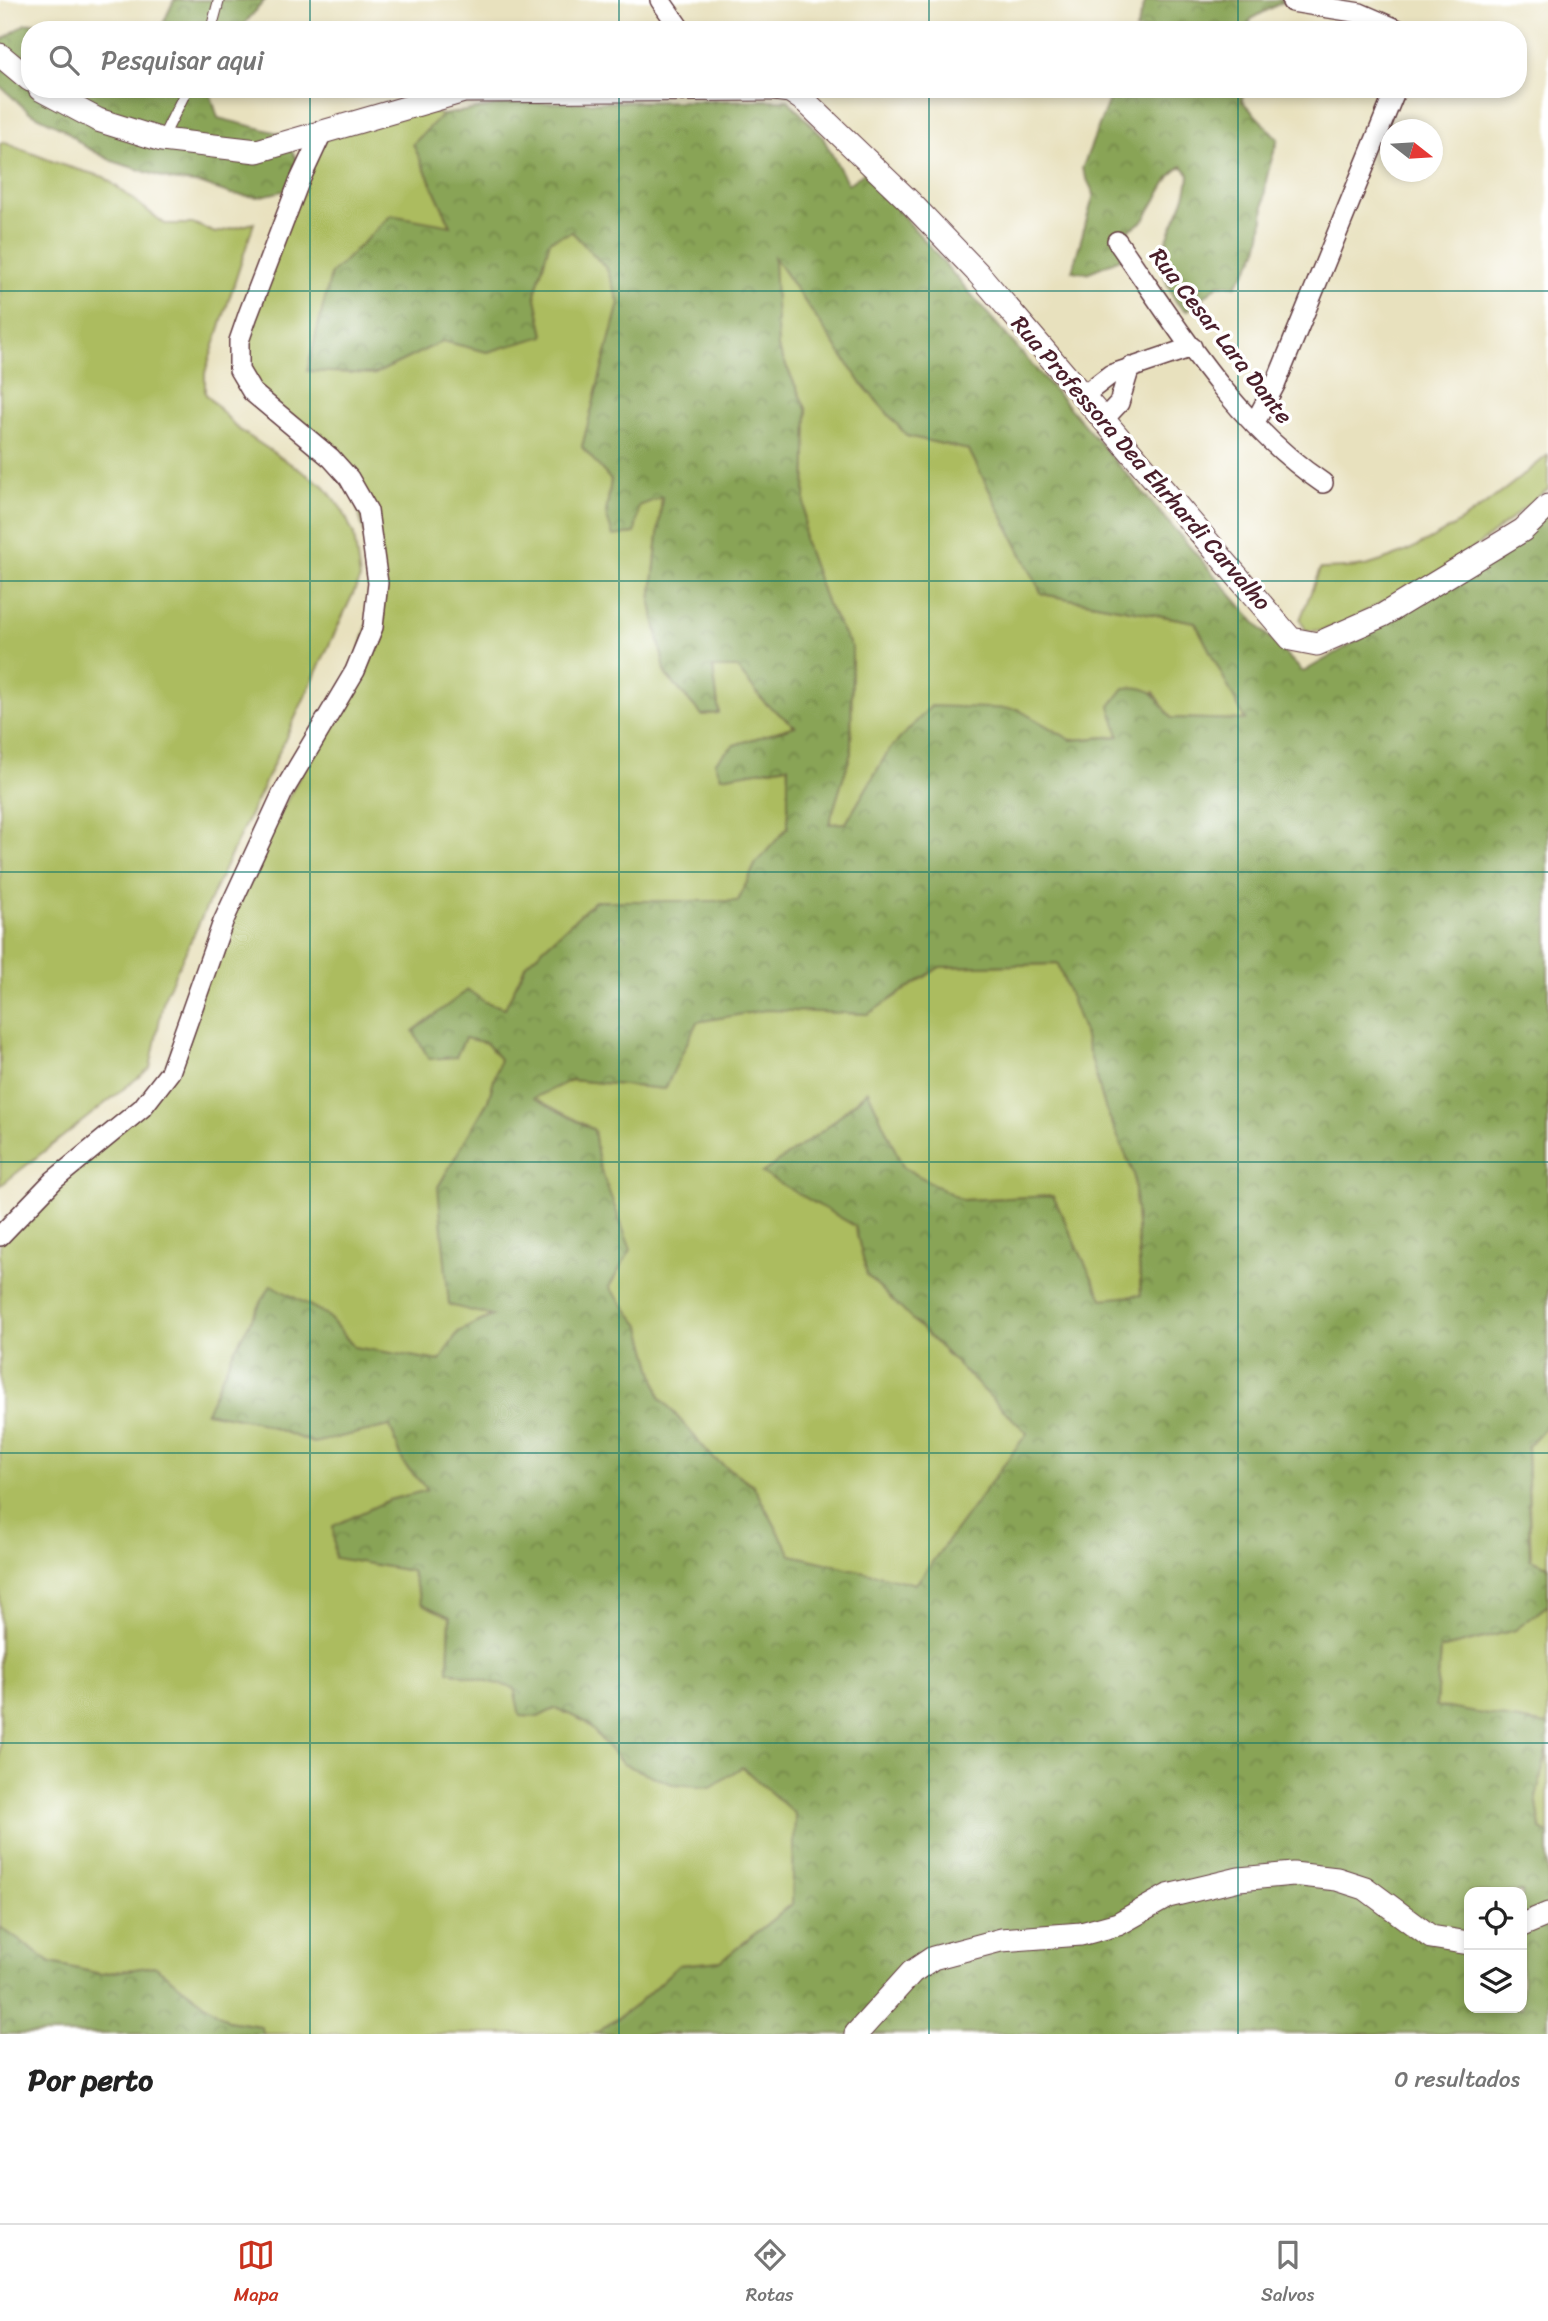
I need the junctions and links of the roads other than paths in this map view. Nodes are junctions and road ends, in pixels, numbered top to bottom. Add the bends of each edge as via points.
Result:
1 (219, 0) edge
2 (660, 0) edge
3 (1292, 2) dead end
4 (213, 21) edge
5 (675, 21) edge
6 (1378, 21) edge
7 (0, 55) edge
8 (21, 72) edge
9 (57, 98) edge
10 (183, 98) edge
11 (441, 98) edge
12 (800, 98) edge
13 (1392, 98) edge
14 (321, 135) junction
15 (162, 140) junction
16 (1117, 241) dead end
17 (1192, 347) junction
18 (1130, 367) junction
19 (1084, 395) junction
20 (1105, 418) junction
21 (1254, 424) junction
22 (1323, 483) dead end
23 (1548, 506) edge
24 (0, 1236) edge
25 (1548, 1914) edge
26 (1527, 1923) edge
27 (1464, 1942) edge
28 (856, 2034) edge

1 - 4 lane
2 - 5 street
3 - 6 street via 1360,13
7 - 8 street
9 - 15 street, Rua Professora Dea Ehrhardi Carvalho via 98,120
10 - 15 lane
11 - 14 street, Rua Professora Dea Ehrhardi Carvalho
12 - 19 street, Rua Professora Dea Ehrhardi Carvalho via 978,273
13 - 21 street via 1276,383
14 - 15 street, Rua Professora Dea Ehrhardi Carvalho via 257,151
14 - 24 street via 248,315 239,341 239,370 252,393 331,458 368,511 377,583 373,627 355,671 283,792 228,911 170,1072 142,1108 54,1180
16 - 17 street, Rua Cesar Lara Dante
17 - 18 street
17 - 21 street, Rua Cesar Lara Dante
18 - 19 street via 1110,375
18 - 20 street via 1119,403
19 - 20 street, Rua Professora Dea Ehrhardi Carvalho
20 - 23 street, Rua Professora Dea Ehrhardi Carvalho via 1292,639 1317,644 1383,615 1523,530
21 - 22 street, Rua Cesar Lara Dante via 1283,454
25 - 26 street
27 - 28 street via 1431,1937 1365,1888 1338,1878 1293,1874 1240,1879 1168,1896 1118,1924 1081,1934 1000,1940 933,1958 912,1972

